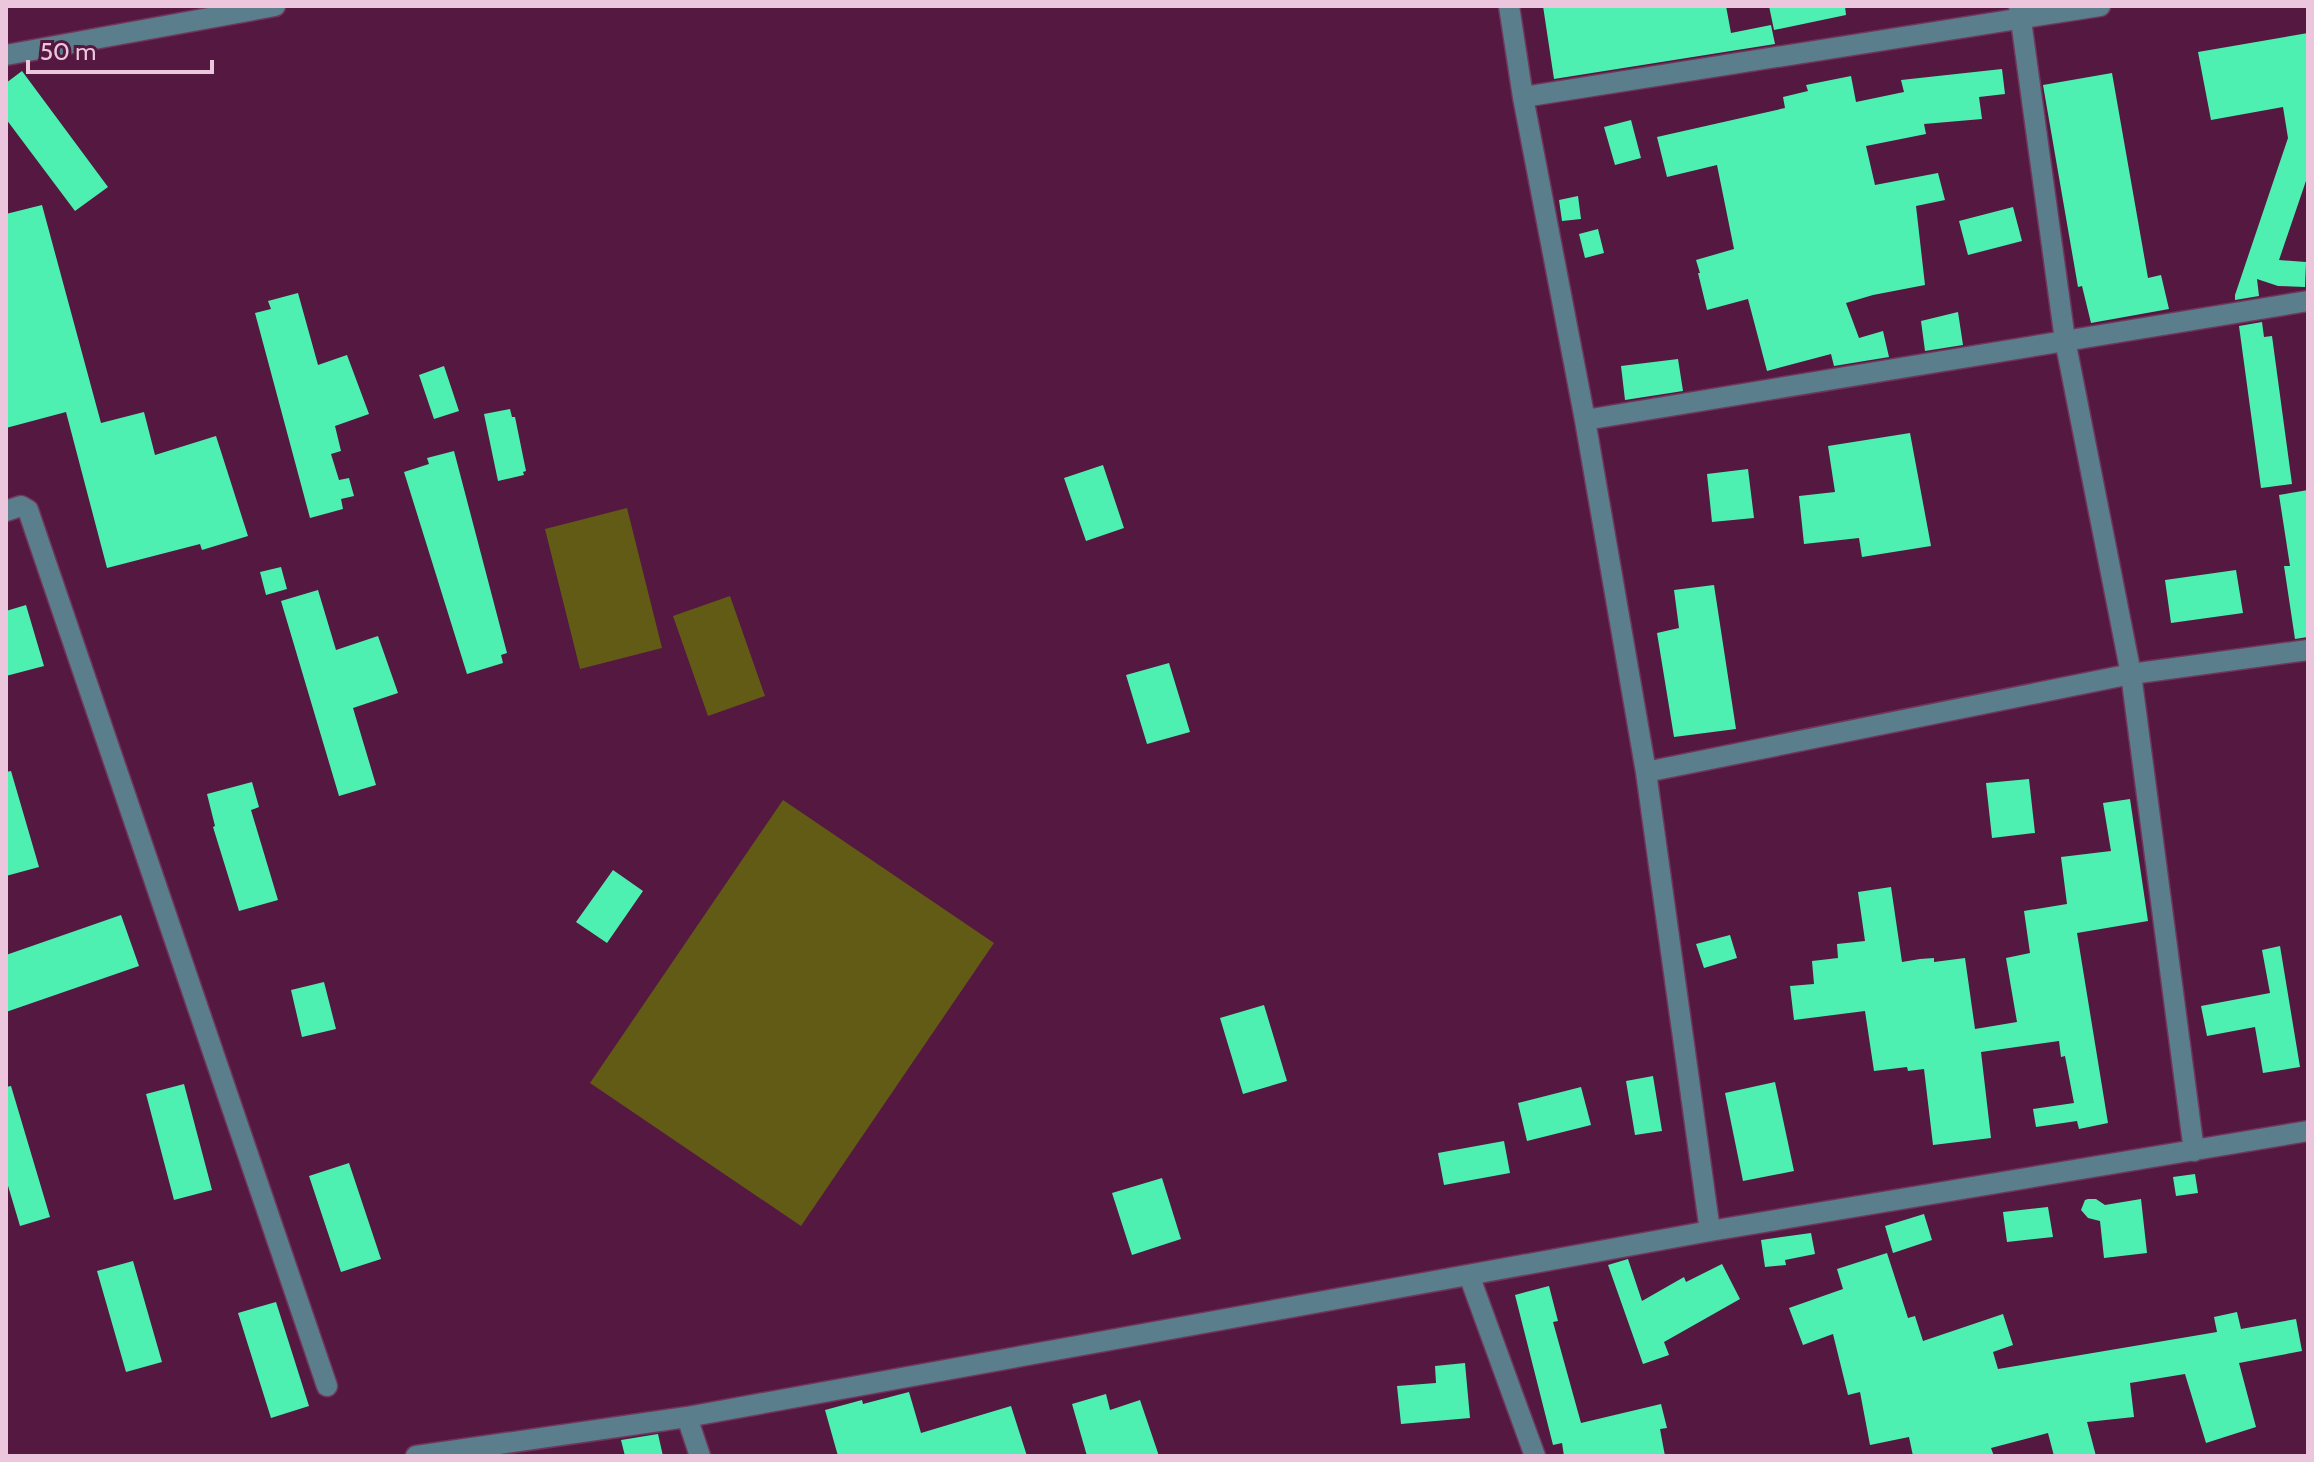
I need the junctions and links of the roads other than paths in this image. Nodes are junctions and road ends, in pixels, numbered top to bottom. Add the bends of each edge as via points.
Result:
1 (275, 6) edge
2 (1509, 6) edge
3 (2100, 6) edge
4 (249, 8) edge
5 (2020, 13) edge
6 (6, 55) edge
7 (1523, 97) junction
8 (2308, 301) edge
9 (2065, 340) junction
10 (1585, 420) junction
11 (6, 511) edge
12 (2308, 650) edge
13 (2131, 674) junction
14 (1646, 772) junction
15 (2308, 1131) edge
16 (2194, 1151) junction
17 (1710, 1231) junction
18 (1469, 1275) junction
19 (327, 1386) dead end
20 (687, 1417) junction
21 (416, 1456) edge
22 (700, 1456) edge
23 (1535, 1456) edge

1 - 4 street
2 - 7 street
3 - 5 street
4 - 6 street
5 - 7 street
5 - 9 street
7 - 10 street
8 - 9 street
9 - 10 street
9 - 13 street
10 - 14 street
11 - 19 street via 21,506 28,510
12 - 13 street
13 - 14 street
13 - 16 street
14 - 17 street
15 - 16 street
16 - 17 street
17 - 18 street
18 - 20 street
18 - 23 street
20 - 21 street
20 - 22 street

